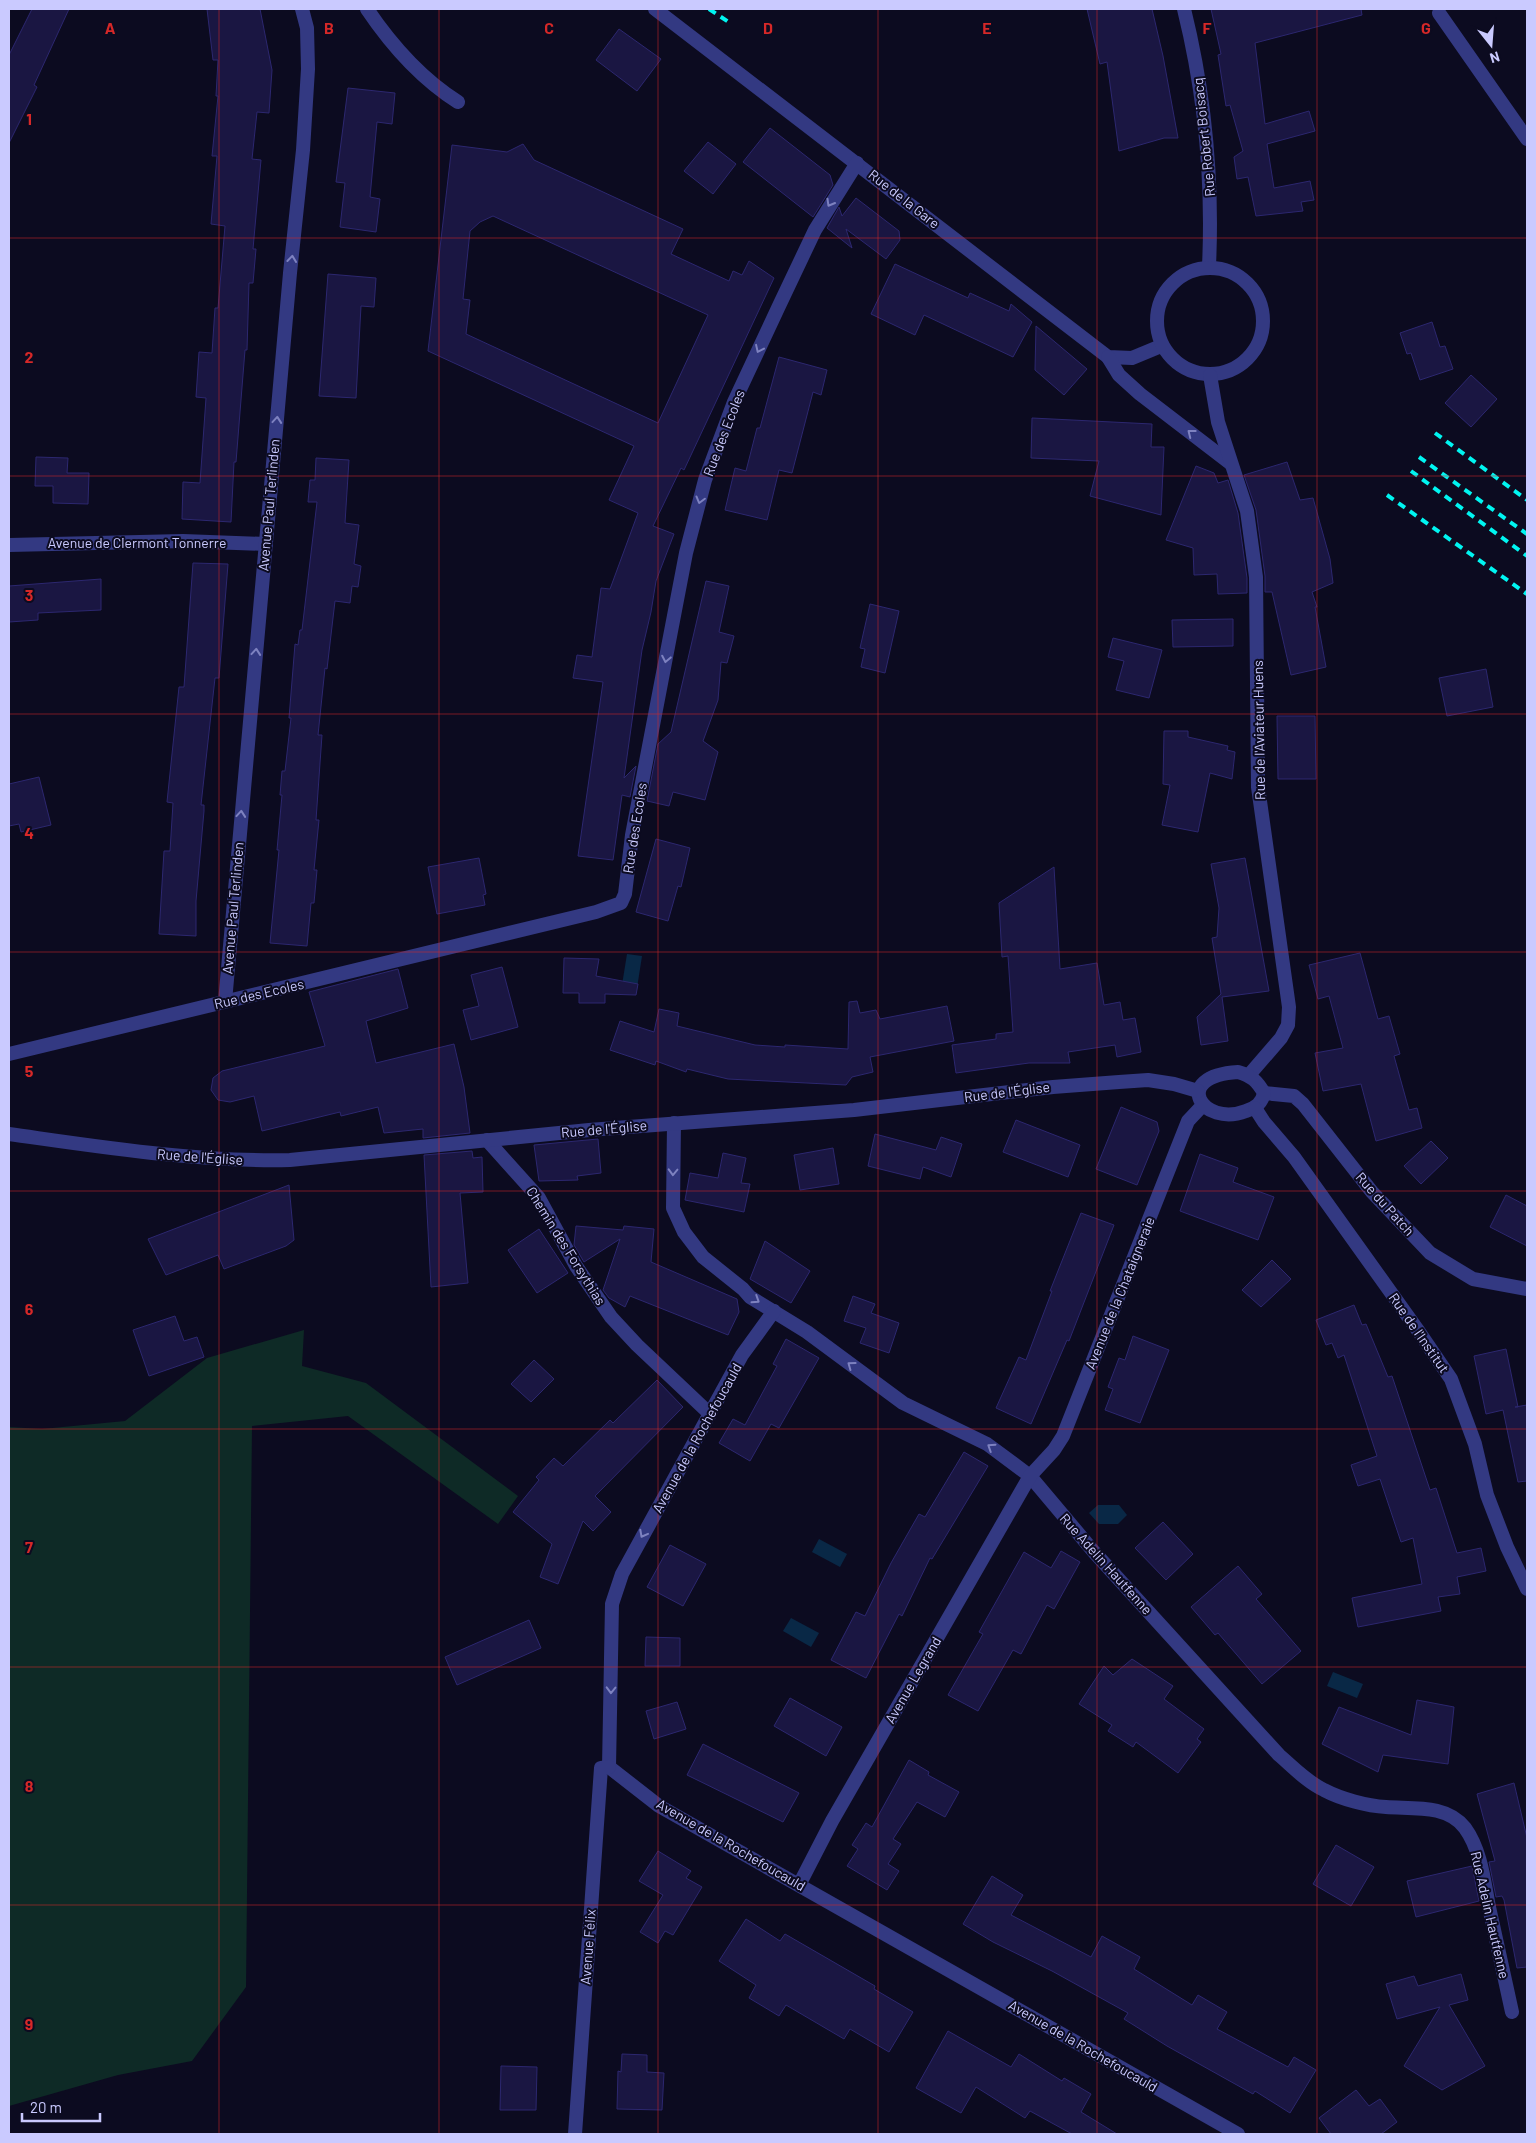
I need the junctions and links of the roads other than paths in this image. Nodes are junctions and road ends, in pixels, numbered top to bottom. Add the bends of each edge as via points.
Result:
1 (302, 9) edge
2 (367, 9) edge
3 (655, 9) edge
4 (1184, 9) edge
5 (1439, 13) dead end
6 (458, 102) dead end
7 (1527, 139) edge
8 (857, 162) junction
9 (1209, 266) junction
10 (1161, 346) junction
11 (1108, 357) junction
12 (1210, 375) junction
13 (1230, 463) junction
14 (266, 544) junction
15 (9, 545) edge
16 (225, 1002) junction
17 (9, 1054) edge
18 (1249, 1075) junction
19 (1198, 1091) junction
20 (1264, 1093) junction
21 (1203, 1105) junction
22 (1255, 1108) junction
23 (674, 1123) junction
24 (9, 1134) edge
25 (488, 1140) junction
26 (1527, 1289) edge
27 (774, 1311) junction
28 (710, 1414) junction
29 (1030, 1476) junction
30 (1527, 1589) edge
31 (609, 1767) junction
32 (799, 1884) junction
33 (1512, 2012) dead end
34 (575, 2134) edge
35 (1238, 2134) edge

14 -> 1 street, Avenue Paul Terlinden via 303,150 308,69 307,28
2 - 6 street via 416,71
3 - 8 street, Rue de la Gare
4 - 9 street, Rue Robert Boisacq via 1204,106 1211,198
5 - 7 street
8 - 11 street, Rue de la Gare
8 -> 16 street, Rue des Ecoles via 815,230 734,402 705,480 686,553 622,903 577,917
9 - 10 street via 1194,269 1177,279 1166,291 1158,313
9 - 12 street via 1229,270 1247,282 1258,298 1263,315 1262,334 1253,353 1239,364
10 - 11 street via 1132,358
10 - 12 street via 1185,368
13 -> 11 street via 1140,394 1119,375
12 - 13 street, Rue de l'Aviateur Huens via 1218,422
13 - 18 street, Rue de l'Aviateur Huens via 1247,511 1256,577 1258,787 1289,1007 1288,1025 1281,1038
14 - 15 street, Avenue de Clermont Tonnerre via 183,541
16 -> 14 street, Avenue Paul Terlinden
16 - 17 street, Rue des Ecoles
18 - 19 street via 1238,1072 1214,1076
18 - 20 street
19 - 21 street
19 - 23 street, Rue de l'Église via 1148,1080 1053,1087 854,1110
20 - 22 street
20 - 26 street, Rue du Patch via 1294,1096 1303,1104 1372,1192 1430,1253 1474,1279
21 - 22 street via 1217,1113 1234,1115
21 - 29 street, Avenue de la Chataigneraie via 1188,1121 1062,1436
22 - 30 street, Rue de l'Institut via 1294,1157 1451,1379 1475,1444 1487,1495
23 - 25 street, Rue de l'Église
23 -> 27 street, Rue Adelin Hautfenne via 672,1200 684,1232 702,1257 750,1297
24 - 25 street, Rue de l'Église via 163,1156 252,1161 361,1154
25 - 28 street, Chemin des Forsythias via 539,1198 576,1266 611,1317
27 - 28 street, Avenue de la Rochefoucauld via 742,1355
29 -> 27 street, Rue Adelin Hautfenne via 988,1444 904,1403
28 -> 31 street, Avenue de la Rochefoucauld via 644,1531 622,1574 612,1604
29 - 32 street, Avenue Legrand
29 - 33 street, Rue Adelin Hautfenne via 1100,1560 1279,1755 1306,1778 1324,1790 1354,1800 1386,1808 1416,1807 1441,1812 1465,1828 1478,1853
31 - 32 street, Avenue de la Rochefoucauld via 659,1806
31 - 34 street, Avenue Félix via 601,1768
32 - 35 street, Avenue de la Rochefoucauld

